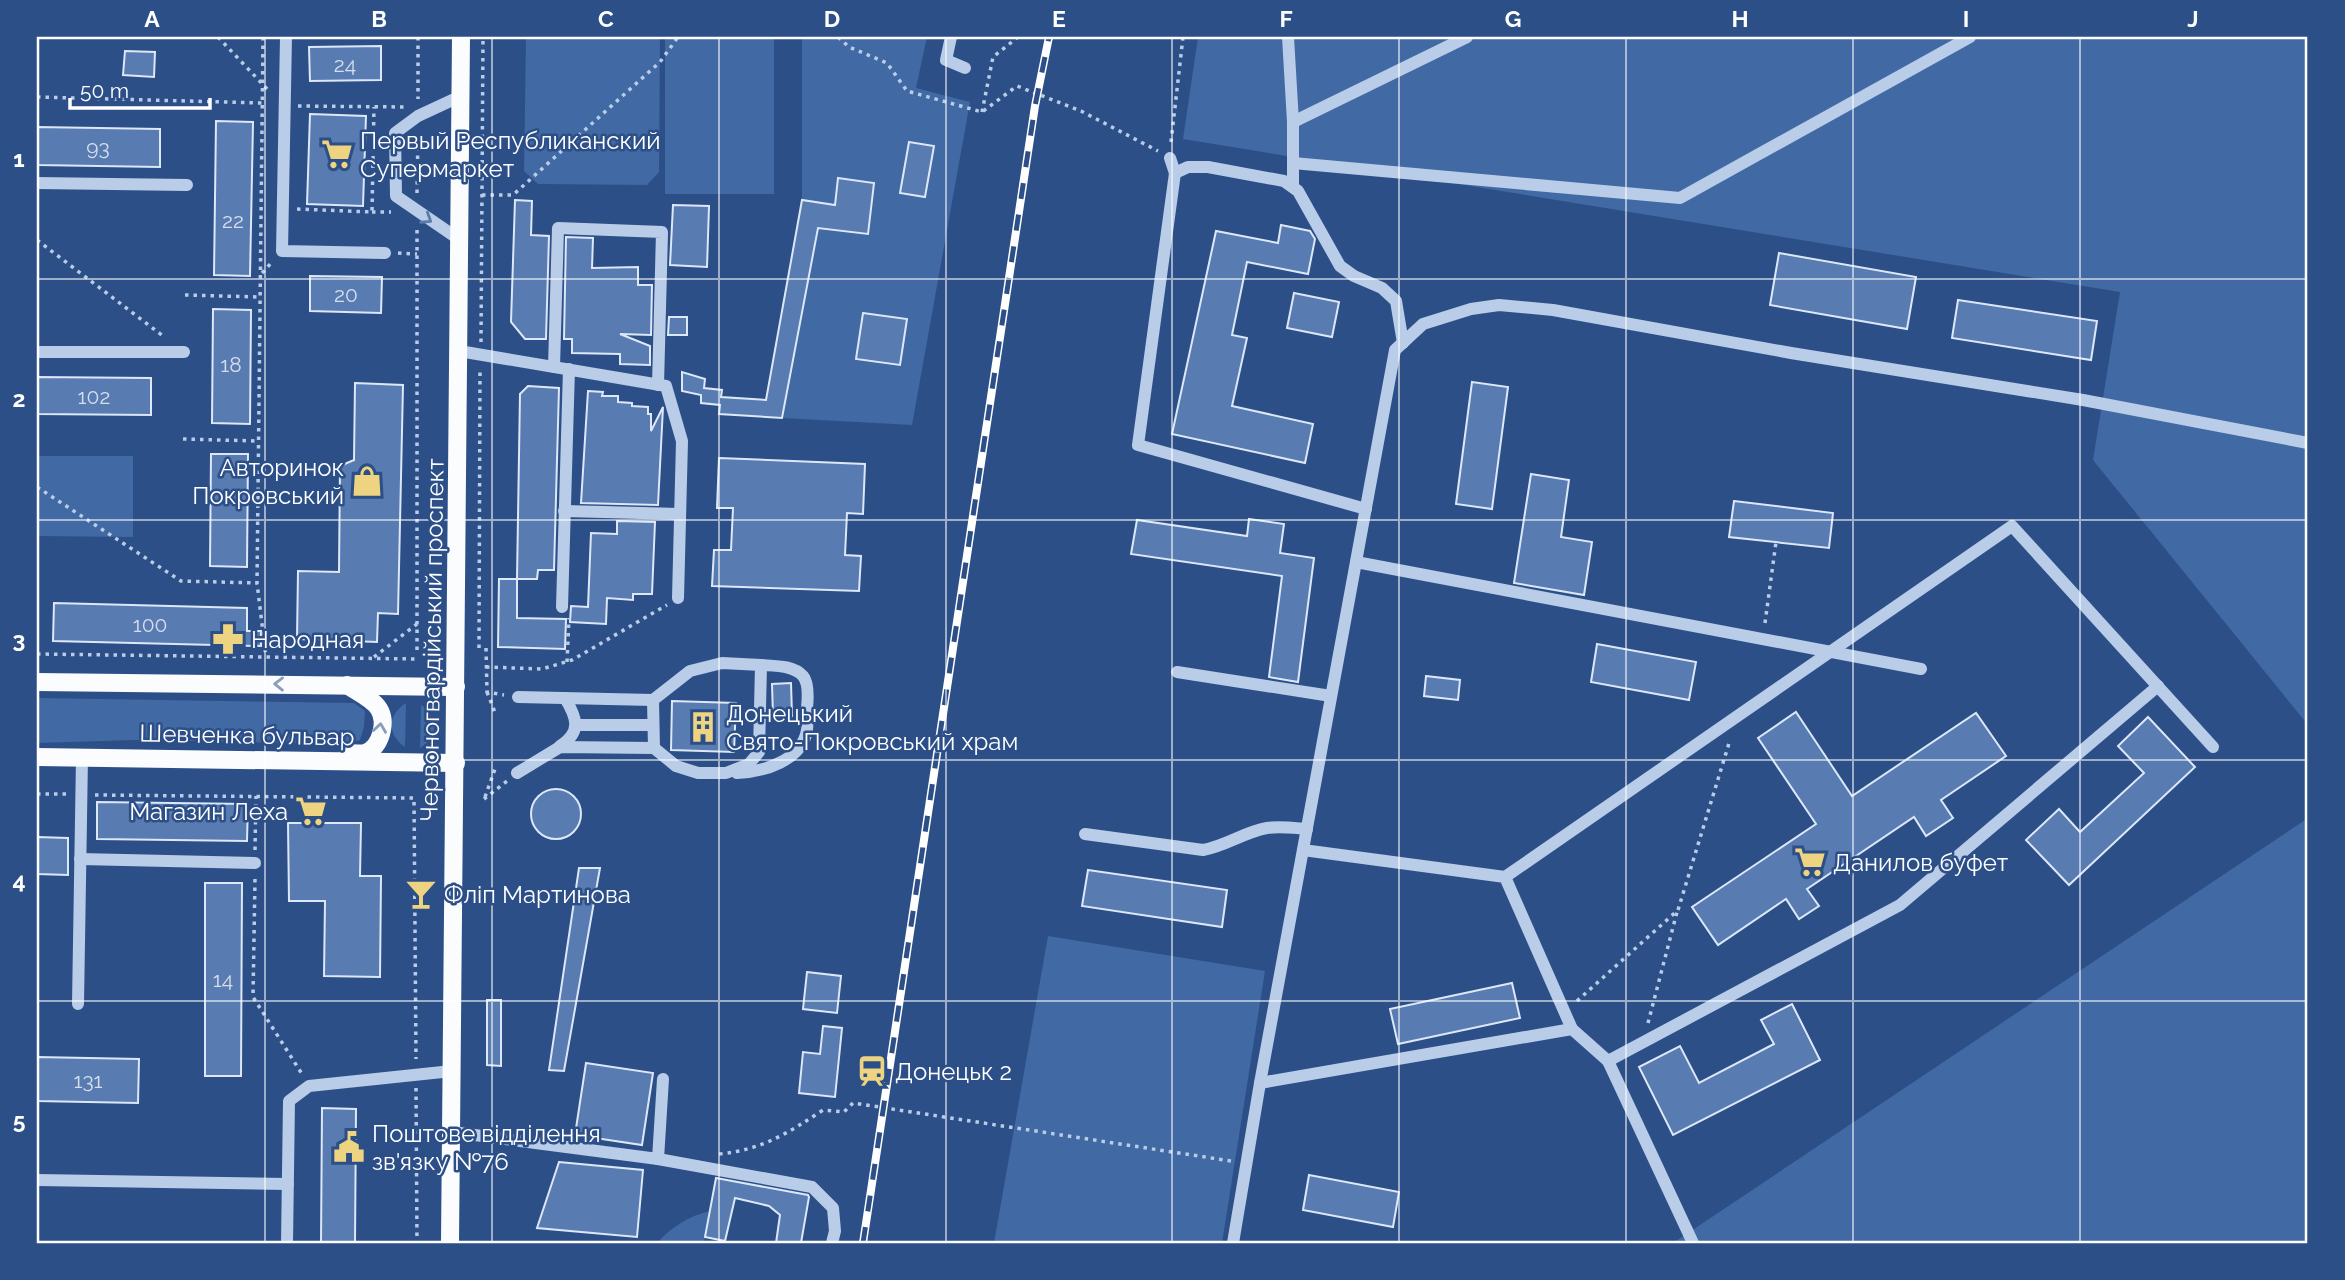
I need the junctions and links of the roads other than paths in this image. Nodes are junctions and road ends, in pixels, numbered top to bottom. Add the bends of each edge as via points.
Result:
1 (286, 37) edge
2 (461, 37) edge
3 (951, 37) edge
4 (1288, 37) edge
5 (1467, 37) edge
6 (1970, 37) edge
7 (965, 68) dead end
8 (461, 96) junction
9 (1293, 122) junction
10 (1170, 158) road end
11 (1293, 163) junction
12 (1175, 173) junction
13 (37, 183) edge
14 (187, 185) dead end
15 (1293, 187) junction
16 (460, 240) junction
17 (385, 253) dead end
18 (1403, 342) junction
19 (459, 351) junction
20 (37, 352) edge
21 (184, 352) road end
22 (554, 367) junction
23 (569, 369) junction
24 (658, 385) junction
25 (2308, 443) edge
26 (1366, 509) junction
27 (564, 511) junction
28 (680, 514) junction
29 (1356, 562) junction
30 (678, 598) road end
31 (562, 607) road end
32 (1830, 652) junction
33 (761, 664) junction
34 (1922, 669) dead end
35 (1177, 672) dead end
36 (37, 682) edge
37 (347, 685) junction
38 (2158, 686) junction
39 (456, 687) junction
40 (1331, 696) junction
41 (518, 697) road end
42 (565, 698) junction
43 (653, 700) junction
44 (576, 725) junction
45 (653, 725) junction
46 (560, 747) junction
47 (2213, 747) dead end
48 (654, 748) junction
49 (37, 757) edge
50 (82, 757) junction
51 (108, 758) junction
52 (456, 763) junction
53 (517, 773) road end
54 (726, 773) junction
55 (1307, 829) junction
56 (1085, 834) dead end
57 (1303, 850) junction
58 (80, 859) junction
59 (255, 863) road end
60 (1506, 877) junction
61 (78, 1004) dead end
62 (1572, 1029) junction
63 (1608, 1061) junction
64 (452, 1071) junction
65 (663, 1079) dead end
66 (1260, 1083) junction
67 (452, 1132) junction
68 (658, 1159) junction
69 (37, 1181) edge
70 (288, 1184) junction
71 (287, 1243) edge
72 (450, 1243) edge
73 (832, 1243) edge
74 (1233, 1243) edge
75 (1693, 1243) edge

1 - 17 lane via 282,251
2 - 8 main road, Червоногвардійський проспект
3 - 7 lane via 946,60
4 - 9 lane
5 - 9 lane
6 - 11 lane via 1680,198
8 - 16 main road, Червоногвардійський проспект
8 -> 16 lane via 418,112 396,133 396,197
9 - 11 lane
10 - 12 lane
11 - 15 lane
12 - 15 lane via 1188,167 1208,167 1284,181
12 - 26 lane via 1139,445
13 - 14 lane
15 - 18 lane via 1311,210 1340,266 1382,288 1396,301
16 - 19 main road, Червоногвардійський проспект
18 - 25 lane via 1423,324 1471,309 1499,305 1553,310
18 - 26 lane via 1395,350
19 - 22 lane
19 - 39 main road, Червоногвардійський проспект
20 - 21 lane
22 - 23 lane
22 - 24 lane via 558,228 662,232
23 - 24 lane
23 - 27 lane
24 - 28 lane via 666,386 682,442
26 - 29 lane
27 - 28 lane
27 - 31 lane
28 - 30 lane
29 - 32 lane
29 - 40 lane
32 - 34 lane
32 - 38 lane via 2012,526
32 - 60 lane
33 - 43 lane via 722,663 690,671
33 - 54 lane via 759,752 749,764
33 - 54 lane via 792,668 804,676 807,732 798,748 775,766 758,772
35 - 40 lane
37 -> 36 main road
37 - 39 main road
51 -> 37 main road via 168,750 365,753 382,733 382,719 379,708
38 - 47 lane
38 - 63 lane via 1900,905
39 - 52 main road, Червоногвардійський проспект
40 - 55 lane
41 - 42 lane
42 - 43 lane
42 - 44 lane
43 - 45 lane
44 - 45 lane
44 - 46 lane via 571,739
45 - 48 lane
46 - 48 lane
46 - 53 lane
48 - 54 lane via 676,766 698,773
49 - 50 main road, Шевченка бульвар
50 - 51 main road, Шевченка бульвар
50 - 58 lane
51 - 52 main road, Шевченка бульвар
52 - 64 main road, Червоногвардійський проспект
55 - 56 lane via 1269,827 1203,850
55 - 57 lane
57 - 60 lane
57 - 66 lane
58 - 59 lane
58 - 61 lane
60 - 62 lane
62 - 63 lane
62 - 66 lane
63 - 75 lane
64 - 67 main road, Червоногвардійський проспект
64 - 70 lane via 309,1086 289,1101
65 - 68 lane
66 - 74 lane
67 - 68 lane
67 - 72 main road, Червоногвардійський проспект
68 - 73 lane via 813,1187 833,1208
69 - 70 lane
70 - 71 lane

